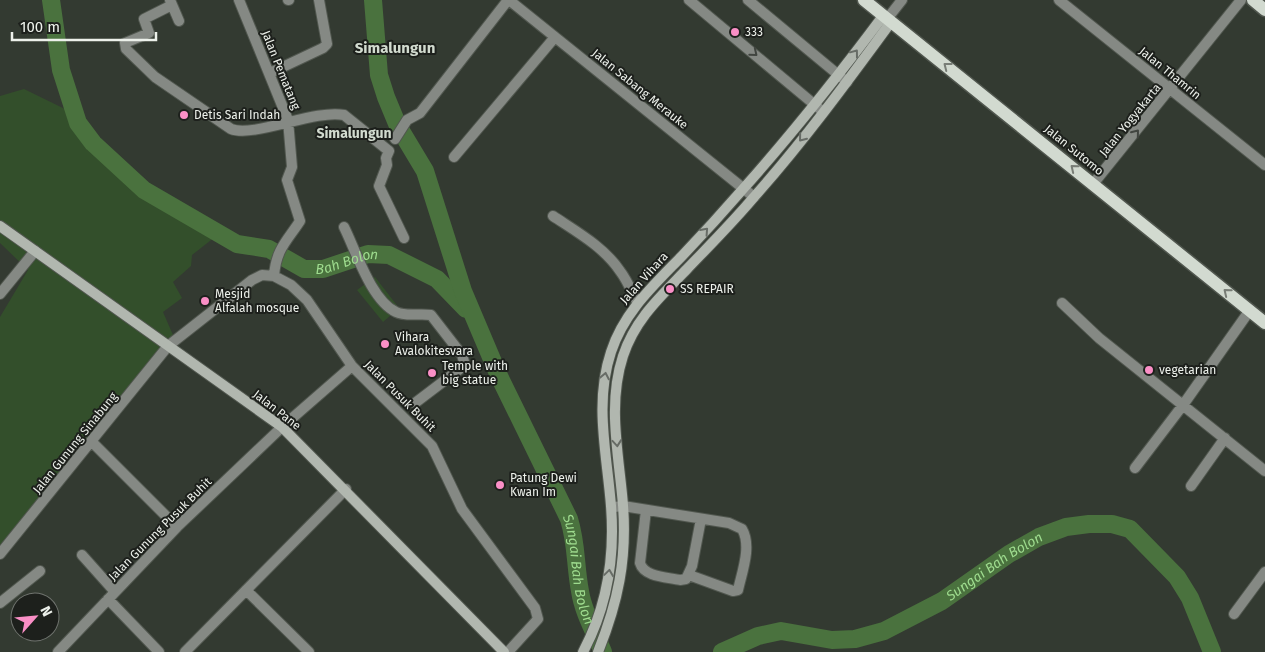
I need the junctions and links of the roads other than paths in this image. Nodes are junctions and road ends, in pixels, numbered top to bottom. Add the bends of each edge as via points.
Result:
1 (239, 0) edge
2 (319, 0) edge
3 (509, 0) edge
4 (690, 0) edge
5 (748, 0) edge
6 (864, 0) edge
7 (902, 0) edge
8 (1059, 0) edge
9 (1241, 0) edge
10 (1252, 0) edge
11 (171, 2) edge
12 (1265, 10) edge
13 (887, 19) junction
14 (179, 21) dead end
15 (555, 37) junction
16 (270, 74) junction
17 (838, 75) junction
18 (847, 82) junction
19 (1171, 90) junction
20 (814, 104) junction
21 (824, 112) junction
22 (288, 122) junction
23 (396, 139) dead end
24 (454, 158) dead end
25 (1265, 165) edge
26 (1094, 184) junction
27 (744, 189) junction
28 (754, 197) junction
29 (553, 216) dead end
30 (0, 226) edge
31 (344, 226) dead end
32 (404, 238) dead end
33 (692, 245) junction
34 (35, 251) junction
35 (701, 254) junction
36 (274, 276) junction
37 (0, 294) edge
38 (637, 302) junction
39 (1062, 303) dead end
40 (1250, 310) junction
41 (628, 314) junction
42 (1263, 318) edge
43 (640, 319) junction
44 (168, 346) junction
45 (352, 366) junction
46 (415, 403) dead end
47 (601, 405) junction
48 (613, 405) junction
49 (1183, 405) junction
50 (282, 427) junction
51 (1225, 438) junction
52 (92, 442) junction
53 (1135, 468) dead end
54 (1265, 471) edge
55 (1191, 486) dead end
56 (346, 489) junction
57 (623, 506) junction
58 (611, 507) junction
59 (646, 510) junction
60 (701, 519) junction
61 (177, 527) junction
62 (0, 554) edge
63 (82, 555) dead end
64 (40, 571) dead end
65 (1265, 572) edge
66 (689, 575) junction
67 (246, 590) junction
68 (111, 596) junction
69 (0, 603) edge
70 (1234, 614) dead end
71 (58, 652) edge
72 (159, 652) edge
73 (185, 652) edge
74 (309, 652) edge
75 (506, 652) edge
76 (583, 652) edge
77 (598, 652) edge

1 - 16 street, Jalan Pematang
2 - 16 street via 327,44
3 - 15 street, Jalan Sabang Merauke
3 - 23 street via 418,116 407,120
4 -> 20 street
5 - 17 street
6 - 13 main road, Jalan Sutomo
7 - 13 street
8 - 19 street, Jalan Thamrin
9 - 19 street, Jalan Yogyakarta
10 - 12 main road
11 - 14 street
11 - 22 street, Jalan Pematang via 144,19 149,33 125,43 126,49 155,76 231,129 239,132
17 -> 13 street, Jalan Vihara
13 - 18 street, Jalan Vihara
26 -> 13 main road, Jalan Sutomo
15 - 24 street
15 - 27 street, Jalan Sabang Merauke
16 - 22 street, Jalan Pematang
17 - 18 street
17 - 20 street, Jalan Vihara
18 - 21 street, Jalan Vihara
19 - 25 street, Jalan Thamrin
26 -> 19 street, Jalan Yogyakarta
20 - 21 street
20 - 27 street, Jalan Vihara
21 -> 28 street, Jalan Vihara
22 - 32 street via 344,115 389,151 379,186
22 - 36 street via 292,167 287,180 300,221 286,238 275,260
40 -> 26 main road, Jalan Sutomo
27 - 28 street, Jalan Sabang Merauke
33 -> 27 street, Jalan Vihara
28 - 35 street, Jalan Vihara
29 - 38 street via 607,256 620,271
30 - 34 street, Jalan Pane
31 - 46 street via 371,284 388,306 398,313 436,318 465,362
33 - 35 street
33 - 38 street, Jalan Vihara
34 - 37 street
34 - 44 street, Jalan Pane
35 - 43 street, Jalan Vihara
36 - 44 street via 262,275 252,280
36 - 45 street, Jalan Pusuk Buhit via 292,285 307,300
38 - 41 street, Jalan Vihara
39 - 49 street via 1099,338
40 - 42 main road, Jalan Sutomo
40 - 49 street
41 - 43 street
47 -> 41 street, Jalan Vihara via 610,353
43 - 48 street, Jalan Vihara via 622,357
44 - 50 street, Jalan Pane
44 - 52 street, Jalan Gunung Sinabung
45 - 50 street, Jalan Gunung Pusuk Buhit
45 - 75 street, Jalan Pusuk Buhit via 432,446 456,500 535,608 538,618
47 - 48 street
47 - 58 street, Jalan Vihara
48 -> 57 street, Jalan Vihara
49 - 51 street
49 - 53 street
50 - 56 street, Jalan Pane
50 - 61 street, Jalan Gunung Pusuk Buhit
51 - 54 street
51 - 55 street
52 - 61 street
52 - 62 street, Jalan Gunung Sinabung
56 - 67 street
56 - 75 street, Jalan Pane
57 - 58 street
57 - 59 street
57 - 77 street, Jalan Vihara via 623,563 619,594
76 -> 58 street, Jalan Vihara via 598,620 606,592
59 - 60 street
59 - 66 street via 641,567 646,572 680,580
60 - 66 street
60 - 66 street via 742,528 746,538 738,590
61 - 68 street, Jalan Gunung Pusuk Buhit
63 - 68 street
64 - 69 street
65 - 70 street
67 - 73 street
67 - 74 street
68 - 71 street, Jalan Gunung Pusuk Buhit
68 - 72 street

